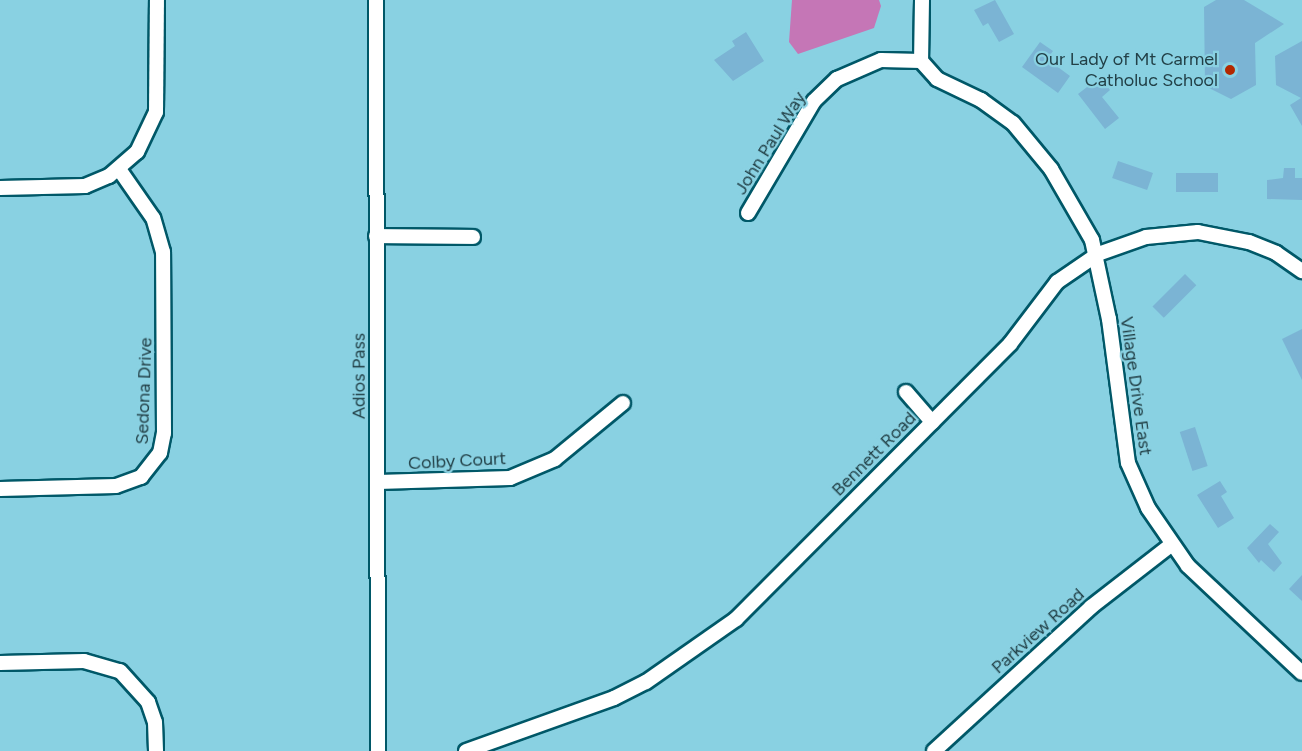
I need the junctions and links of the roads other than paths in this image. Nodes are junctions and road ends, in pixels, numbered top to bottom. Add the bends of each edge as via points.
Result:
1 (157, 0) edge
2 (376, 0) edge
3 (922, 0) edge
4 (921, 61) junction
5 (119, 169) junction
6 (0, 188) edge
7 (748, 213) dead end
8 (376, 236) junction
9 (473, 237) dead end
10 (1098, 254) junction
11 (1302, 271) edge
12 (906, 392) dead end
13 (623, 403) dead end
14 (932, 422) junction
15 (378, 482) junction
16 (0, 489) edge
17 (1171, 545) junction
18 (0, 663) edge
19 (1302, 673) edge
20 (156, 751) edge
21 (378, 751) edge
22 (466, 751) edge
23 (934, 751) edge

1 - 5 street via 156,112 137,152
2 - 8 street, Adios Pass
3 - 4 street
4 - 7 street, John Paul Way via 881,60 837,79 814,101
4 - 10 street via 937,79 999,110 1020,130 1051,170
5 - 6 street via 97,182 74,188
5 - 16 street, Sedona Drive via 153,218 164,252 164,434 160,453 141,477 116,486
8 - 9 street
8 - 15 street, Adios Pass
10 - 11 street, Bennett Road via 1146,237 1198,232 1249,242 1276,253
10 - 14 street, Bennett Road via 1057,282 1010,344
10 - 17 street, Village Drive East via 1128,463 1148,508
12 - 14 street
13 - 15 street, Colby Court via 555,459 510,478
14 - 22 street, Bennett Road via 736,619 692,652 646,682 596,706
15 - 21 street, Adios Pass
17 - 19 street, Village Drive East via 1210,588
17 - 23 street, Parkview Road via 1091,607
18 - 20 street via 84,661 108,666 136,685 153,715

